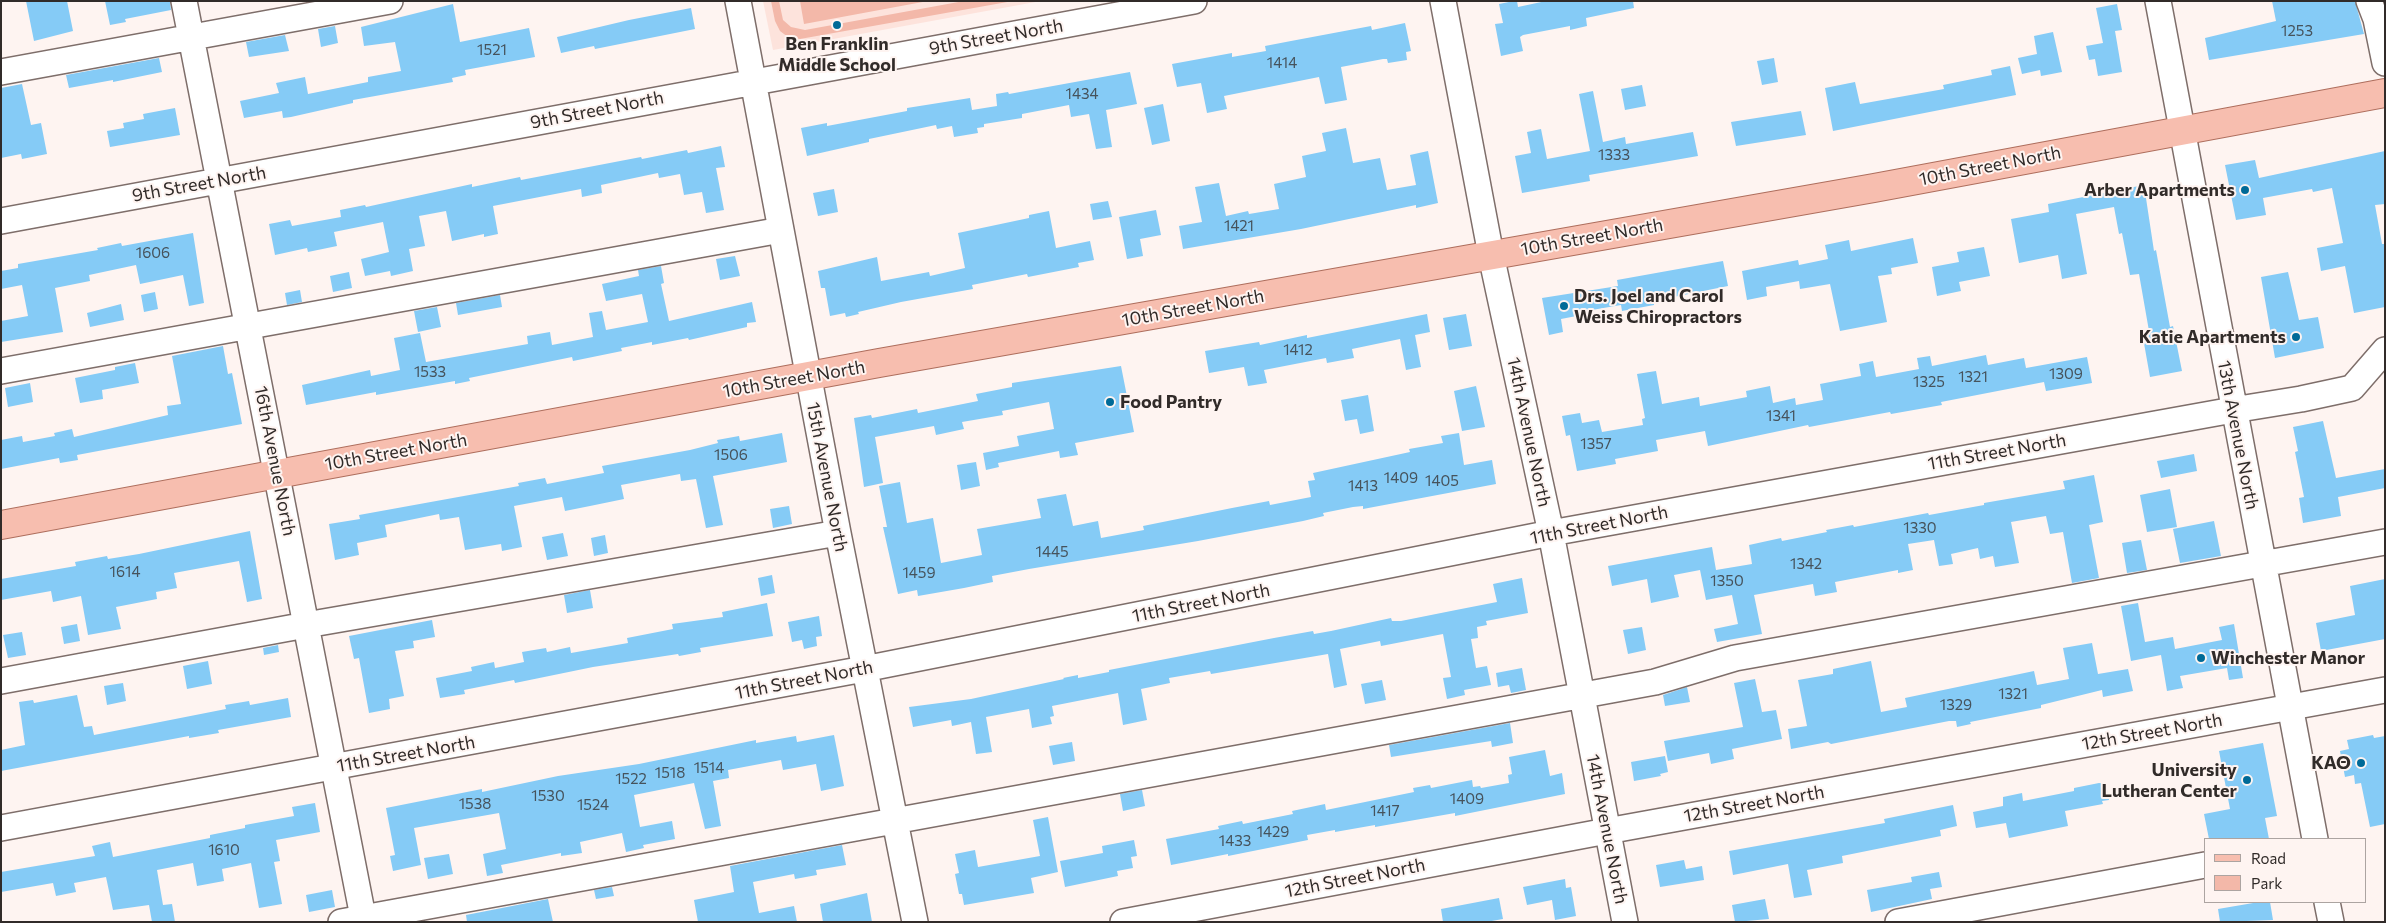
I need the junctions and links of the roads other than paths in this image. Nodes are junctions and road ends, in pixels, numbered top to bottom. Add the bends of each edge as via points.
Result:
1 (184, 1) edge
2 (390, 1) edge
3 (738, 1) edge
4 (1194, 1) edge
5 (1443, 1) edge
6 (2158, 1) edge
7 (2369, 1) edge
8 (190, 37) junction
9 (2385, 63) edge
10 (1, 72) edge
11 (752, 81) junction
12 (2385, 93) edge
13 (2182, 130) junction
14 (219, 181) junction
15 (1, 221) edge
16 (780, 230) junction
17 (1491, 254) junction
18 (249, 327) junction
19 (2385, 350) edge
20 (1, 371) edge
21 (808, 376) junction
22 (2233, 410) junction
23 (277, 473) junction
24 (1, 525) edge
25 (838, 533) junction
26 (1551, 533) junction
27 (2385, 542) edge
28 (2262, 564) junction
29 (306, 625) junction
30 (864, 670) junction
31 (1, 681) edge
32 (2385, 690) edge
33 (1581, 694) junction
34 (2289, 708) junction
35 (335, 767) junction
36 (894, 821) junction
37 (1, 828) edge
38 (1607, 831) junction
39 (2315, 838) edge
40 (2204, 865) edge
41 (2327, 903) edge
42 (356, 920) edge
43 (915, 922) edge
44 (1123, 922) edge
45 (1625, 922) edge
46 (1898, 922) edge
47 (2331, 922) edge

1 - 8 street, 16th Avenue North
2 - 8 street
3 - 11 street, 15th Avenue North
4 - 11 street, 9th Street North
5 - 17 street, 14th Avenue North
6 - 13 street, 13th Avenue North
7 - 9 street
8 - 10 street
8 - 14 street, 16th Avenue North
11 - 14 street, 9th Street North
11 - 16 street, 15th Avenue North
12 - 13 main road, 10th Street North
13 - 17 main road, 10th Street North via 1874,188
13 - 22 street, 13th Avenue North
14 - 15 street, 9th Street North
14 - 18 street, 16th Avenue North
16 - 18 street
16 - 21 street, 15th Avenue North
17 - 21 main road, 10th Street North
17 - 26 street, 14th Avenue North
18 - 20 street
18 - 23 street, 16th Avenue North
19 - 22 street, 11th Street North via 2352,388
21 - 23 main road, 10th Street North
21 - 25 street, 15th Avenue North
22 - 26 street, 11th Street North
22 - 28 street, 13th Avenue North
23 - 24 main road, 10th Street North
23 - 29 street, 16th Avenue North
25 - 29 street
25 - 30 street, 15th Avenue North
26 - 30 street, 11th Street North
26 - 33 street, 14th Avenue North
27 - 28 street
28 - 33 street via 1735,658 1655,682
28 - 34 street, 13th Avenue North
29 - 31 street
29 - 35 street, 16th Avenue North
30 - 35 street, 11th Street North
30 - 36 street, 15th Avenue North
32 - 34 street, 12th Street North
33 - 36 street
33 - 38 street, 14th Avenue North
34 - 38 street, 12th Street North
34 - 39 street, 13th Avenue North
35 - 37 street, 11th Street North
35 - 42 street, 16th Avenue North
36 - 42 street
36 - 43 street, 15th Avenue North
38 - 44 street, 12th Street North
38 - 45 street, 14th Avenue North
40 - 46 street
41 - 47 street

